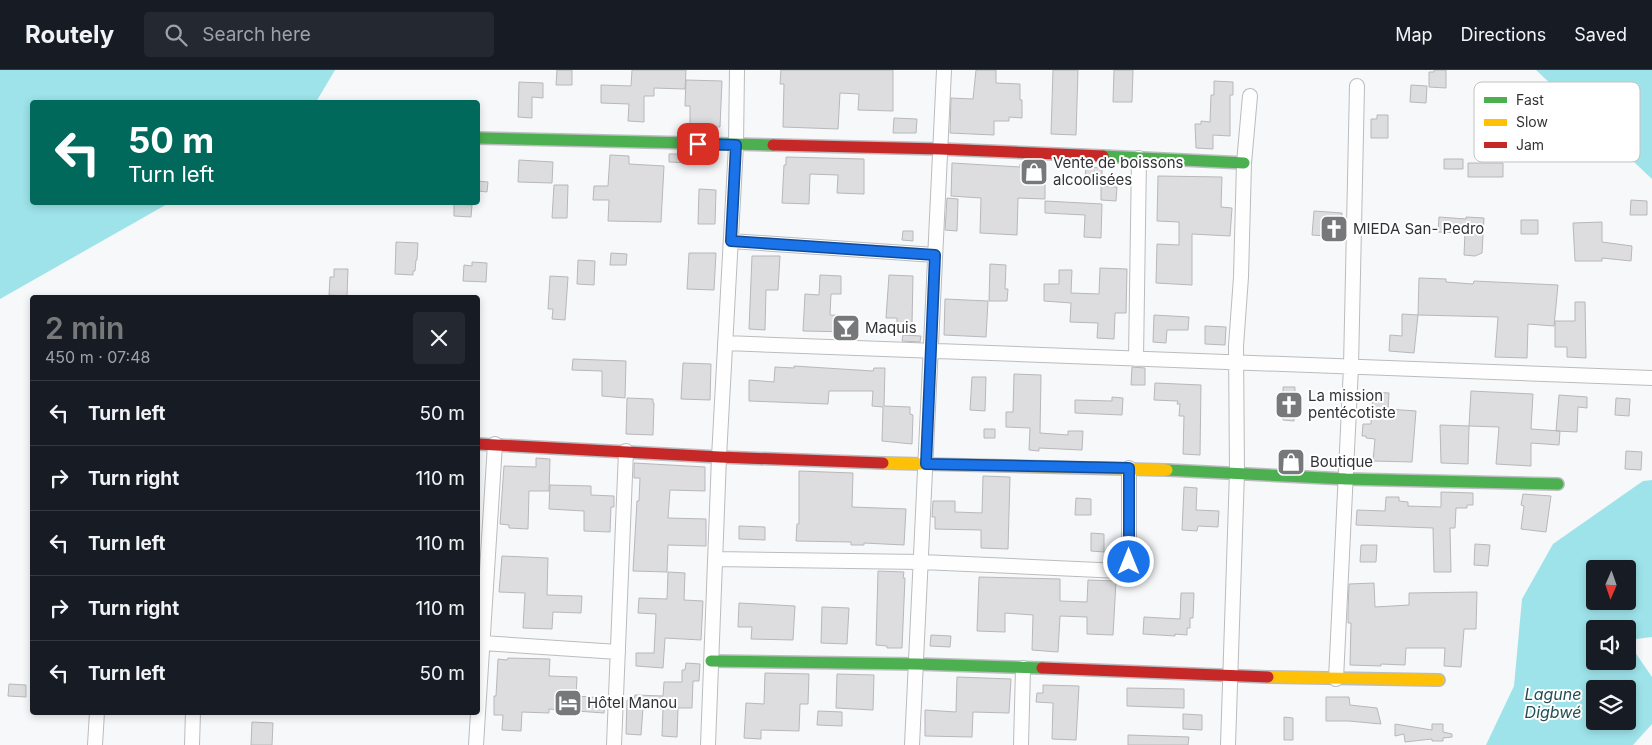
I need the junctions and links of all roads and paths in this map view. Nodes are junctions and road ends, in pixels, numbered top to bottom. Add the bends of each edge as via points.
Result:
1 (737, 70) edge
2 (944, 70) edge
3 (1357, 86) dead end
4 (1250, 96) dead end
5 (480, 138) edge
6 (736, 145) junction
7 (940, 149) junction
8 (1139, 158) junction
9 (1244, 163) junction
10 (731, 241) junction
11 (935, 255) junction
12 (725, 343) junction
13 (931, 352) junction
14 (1136, 359) junction
15 (1236, 363) junction
16 (1351, 367) junction
17 (1652, 378) edge
18 (480, 444) edge
19 (495, 444) junction
20 (626, 451) junction
21 (719, 457) junction
22 (926, 464) junction
23 (1129, 468) junction
24 (1237, 472) junction
25 (1346, 479) junction
26 (1558, 484) dead end
27 (715, 559) junction
28 (921, 562) junction
29 (482, 643) junction
30 (618, 652) junction
31 (711, 662) junction
32 (916, 664) junction
33 (1023, 668) junction
34 (1231, 676) junction
35 (480, 677) edge
36 (1336, 679) junction
37 (1439, 680) dead end
38 (97, 715) edge
39 (193, 715) edge
40 (478, 715) edge
41 (95, 745) edge
42 (192, 745) edge
43 (476, 745) edge
44 (614, 745) edge
45 (708, 745) edge
46 (912, 745) edge
47 (1021, 745) edge
48 (1228, 745) edge

1 - 6 street
2 - 7 street
3 - 16 street
4 - 9 street
5 - 6 street
6 - 7 street
6 - 10 street
7 - 8 street
7 - 11 street
8 - 9 street
8 - 14 street
9 - 15 street
10 - 11 street
10 - 12 street
11 - 13 street
12 - 13 street
12 - 21 street
13 - 14 street
13 - 22 street
14 - 15 street
15 - 16 street
15 - 24 street
16 - 17 street
16 - 25 street
18 - 19 street
19 - 20 street
19 - 29 street
20 - 21 street
20 - 30 street
21 - 22 street
21 - 27 street
22 - 23 street
22 - 28 street
23 - 24 street
23 - 28 street via 1129,562 1121,571
24 - 25 street
24 - 34 street
25 - 26 street
25 - 36 street
27 - 28 street
27 - 31 street
28 - 32 street
29 - 30 street
29 - 35 street
30 - 44 street
31 - 32 street
31 - 45 street
32 - 33 street
32 - 46 street
33 - 34 street
33 - 47 street
34 - 36 street
34 - 48 street
36 - 37 street
38 - 41 street
39 - 42 street
40 - 43 street

